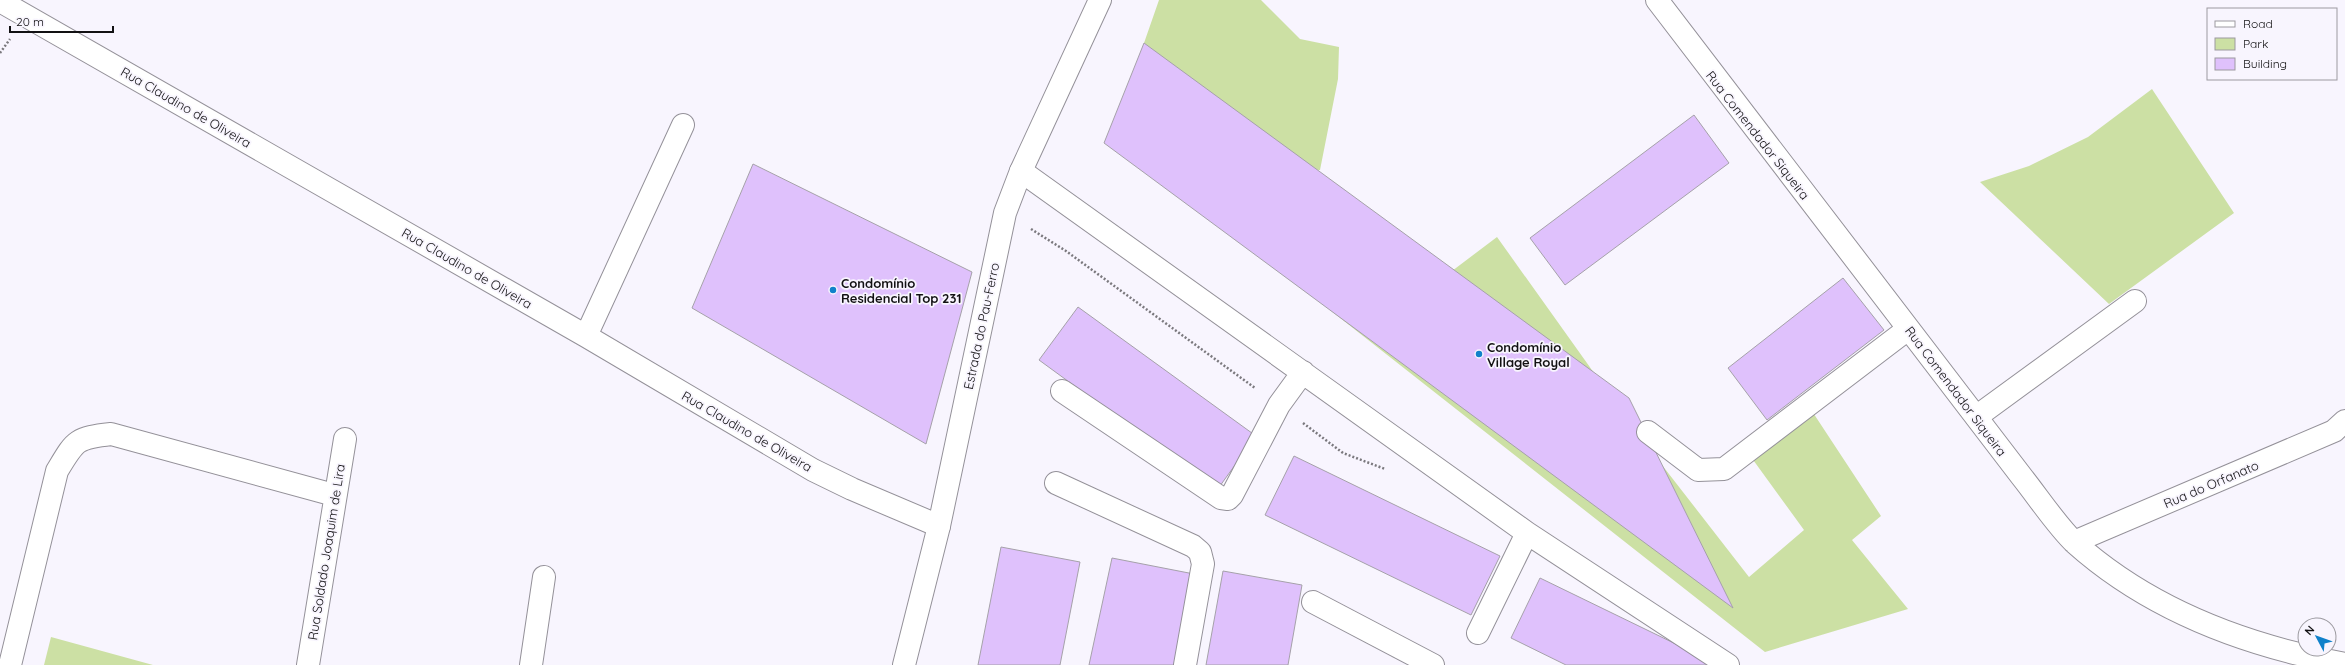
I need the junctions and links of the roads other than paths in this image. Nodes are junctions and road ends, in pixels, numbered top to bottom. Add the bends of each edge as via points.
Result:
1 (1100, 0) edge
2 (1657, 0) edge
3 (0, 1) edge
4 (683, 125) dead end
5 (1021, 171) junction
6 (2135, 301) dead end
7 (1908, 329) junction
8 (586, 336) junction
9 (1303, 372) junction
10 (1062, 391) dead end
11 (1976, 417) junction
12 (2345, 422) edge
13 (1648, 432) dead end
14 (345, 439) dead end
15 (1056, 483) dead end
16 (334, 495) junction
17 (939, 526) junction
18 (1527, 533) junction
19 (2074, 542) junction
20 (544, 577) dead end
21 (1313, 602) dead end
22 (1478, 633) dead end
23 (1421, 662) edge
24 (2345, 664) edge
25 (10, 665) edge
26 (308, 665) edge
27 (531, 665) edge
28 (904, 665) edge
29 (1185, 665) edge
30 (1728, 665) edge

1 - 5 street, Estrada do Pau-Ferro
2 - 7 street, Rua Comendador Siqueira
3 - 8 street, Rua Claudino de Oliveira
4 - 8 street
5 - 9 street
5 - 17 street, Estrada do Pau-Ferro via 1006,212
6 - 11 street
7 - 11 street, Rua Comendador Siqueira
7 - 13 street via 1724,469 1698,470
8 - 17 street, Rua Claudino de Oliveira via 813,470
9 - 10 street via 1279,405 1228,499 1222,498
9 - 18 street
11 - 19 street, Rua Comendador Siqueira
12 - 19 street, Rua do Orfanato via 2334,431
14 - 16 street, Rua Soldado Joaquim de Lira
15 - 29 street via 1193,546 1200,552 1203,564
16 - 25 street via 111,434 86,437 71,447 57,471
16 - 26 street, Rua Soldado Joaquim de Lira
17 - 28 street, Estrada do Pau-Ferro
18 - 22 street
18 - 30 street
19 - 24 street, Rua Comendador Siqueira via 2139,591 2220,630 2297,655
20 - 27 street
21 - 23 street

